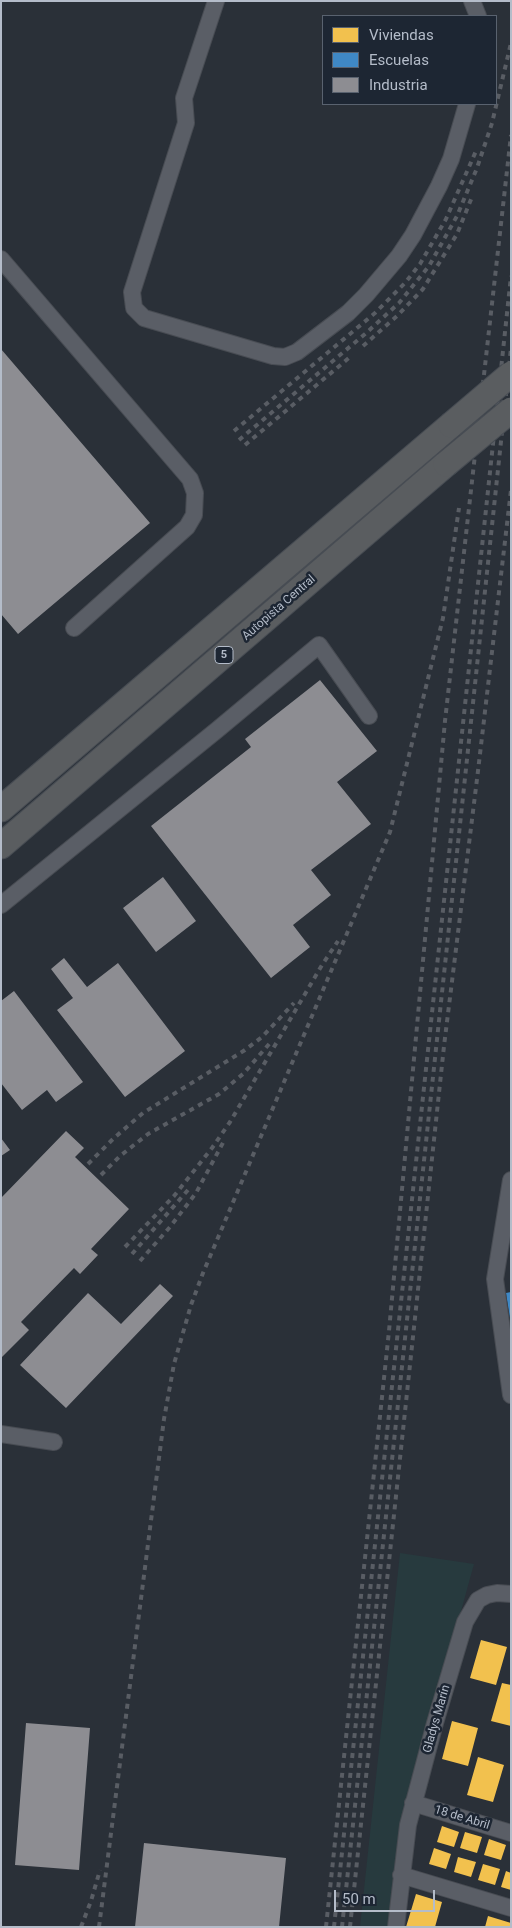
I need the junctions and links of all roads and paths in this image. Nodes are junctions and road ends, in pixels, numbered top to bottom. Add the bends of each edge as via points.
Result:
1 (216, 1) edge
2 (472, 1) edge
3 (478, 15) edge
4 (467, 105) edge
5 (1, 259) edge
6 (511, 374) edge
7 (511, 410) edge
8 (74, 628) dead end
9 (369, 716) dead end
10 (1, 809) edge
11 (1, 846) edge
12 (1, 905) edge
13 (511, 1180) edge
14 (511, 1395) edge
15 (1, 1434) edge
16 (54, 1442) dead end
17 (511, 1594) edge
18 (413, 1803) junction
19 (510, 1831) edge
20 (401, 1875) junction
21 (511, 1908) edge
22 (396, 1927) edge

1 - 4 street via 184,98 186,123 132,292 134,308 144,318 273,356 285,357 297,352 348,313 399,256 440,186
2 - 3 street
5 - 8 street via 190,479 195,493 196,508 187,527
6 - 10 highway, 5, bridge
7 - 11 highway, Autopista Central / 5, bridge
9 - 12 street via 319,645
13 - 14 street via 495,1279
15 - 16 street
17 - 18 street, Gladys Marín via 497,1593 478,1600 465,1622
18 - 19 street, 18 de Abril
18 - 20 street, Gladys Marín
20 - 21 street
20 - 22 street, Gladys Marín

